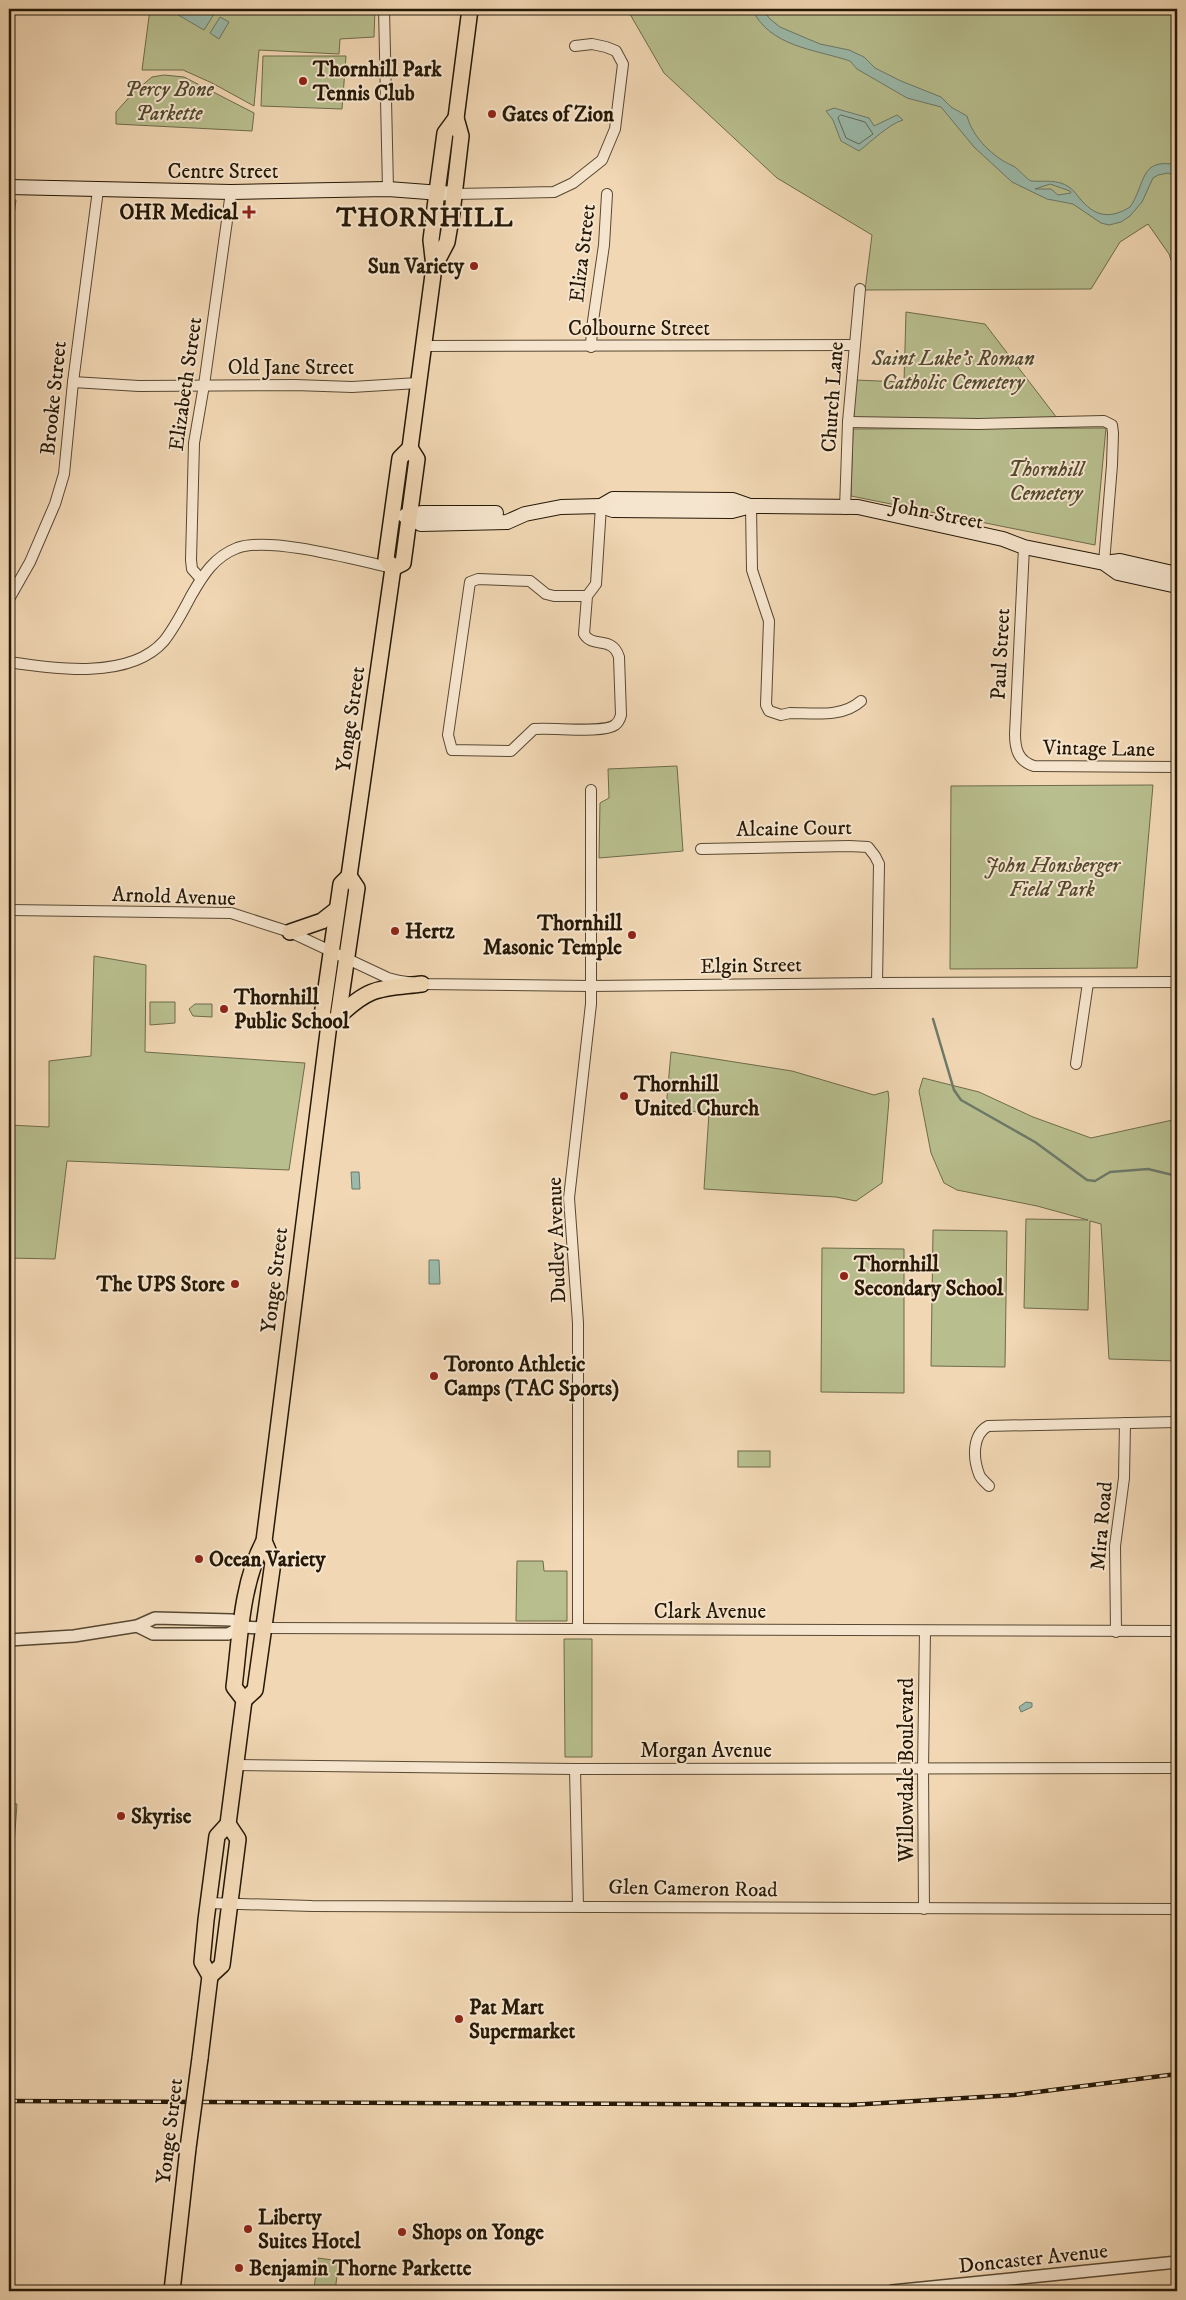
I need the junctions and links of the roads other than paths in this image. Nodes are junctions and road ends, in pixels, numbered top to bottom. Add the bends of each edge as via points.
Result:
1 (384, 9) edge
2 (470, 9) edge
3 (575, 46) dead end
4 (456, 118) junction
5 (9, 187) edge
6 (388, 189) junction
7 (98, 190) junction
8 (231, 192) junction
9 (436, 192) junction
10 (454, 194) junction
11 (608, 194) dead end
12 (434, 267) junction
13 (860, 289) dead end
14 (854, 345) junction
15 (423, 346) junction
16 (592, 347) junction
17 (72, 382) junction
18 (418, 383) junction
19 (204, 385) junction
20 (848, 422) junction
21 (410, 448) junction
22 (601, 506) junction
23 (751, 506) junction
24 (845, 509) junction
25 (392, 516) junction
26 (409, 516) junction
27 (1024, 547) junction
28 (1104, 563) junction
29 (393, 568) junction
30 (1177, 574) edge
31 (200, 578) junction
32 (1177, 586) edge
33 (587, 596) junction
34 (9, 599) edge
35 (9, 662) edge
36 (861, 701) dead end
37 (1022, 761) joint
38 (1177, 767) edge
39 (591, 790) dead end
40 (701, 849) dead end
41 (349, 876) junction
42 (9, 910) edge
43 (336, 910) junction
44 (290, 932) junction
45 (331, 951) junction
46 (347, 959) junction
47 (876, 982) junction
48 (1177, 982) edge
49 (1088, 983) junction
50 (422, 984) junction
51 (590, 986) junction
52 (333, 1021) junction
53 (1076, 1064) dead end
54 (1177, 1422) edge
55 (1126, 1423) junction
56 (989, 1486) dead end
57 (264, 1541) junction
58 (242, 1627) junction
59 (263, 1628) junction
60 (578, 1630) junction
61 (925, 1631) junction
62 (1177, 1631) edge
63 (1116, 1632) junction
64 (9, 1640) edge
65 (244, 1700) junction
66 (236, 1766) junction
67 (923, 1768) junction
68 (1177, 1768) edge
69 (575, 1769) junction
70 (228, 1824) junction
71 (208, 1903) junction
72 (230, 1904) junction
73 (578, 1906) junction
74 (924, 1909) junction
75 (1177, 1909) edge
76 (210, 1976) junction
77 (1177, 2262) edge
78 (172, 2291) edge
79 (892, 2291) edge

1 - 6 street
2 - 4 main road, Yonge Street
3 - 10 street via 592,44 606,47 616,52 624,64 617,122 602,160 573,183 554,192
4 - 9 main road, Yonge Street via 446,133
4 - 10 main road, Yonge Street via 461,136
5 - 7 main road, Centre Street
6 - 8 main road, Centre Street
6 - 9 main road, Centre Street
7 - 8 main road, Centre Street
7 - 17 street, Brooke Street
8 - 19 street, Elizabeth Street
9 - 10 main road, Centre Street
9 - 12 main road, Yonge Street via 431,240
10 - 12 main road, Yonge Street via 448,242
11 - 16 street, Eliza Street
12 - 15 main road, Yonge Street
13 - 14 street, Church Lane
14 - 16 street, Colbourne Street
14 - 20 street, Church Lane
15 - 16 street, Colbourne Street
15 - 18 main road, Yonge Street
17 - 19 street, Old Jane Street
17 - 34 street, Brooke Street via 64,474 30,562
18 - 19 street, Old Jane Street via 352,387
18 - 21 main road, Yonge Street
19 - 31 street, Elizabeth Street via 194,443 191,529 192,569
20 - 24 street, Church Lane
20 - 28 street via 978,424 1104,421 1112,425
21 - 25 main road, Yonge Street via 400,458
21 - 26 main road, Yonge Street via 417,459
22 - 23 main road, John Street via 614,510 732,511
22 - 26 main road, John Street via 561,507 519,515 507,522 421,524
22 - 33 street via 596,584
23 - 24 main road, John Street
23 - 36 street via 752,570 769,621 766,705 769,711 781,715 843,713
24 - 27 main road, John Street via 857,517 1002,547
25 - 26 main road, John Street
25 - 29 main road, Yonge Street via 386,558
26 - 29 main road, Yonge Street via 403,563
27 - 28 main road, John Street
27 - 37 street, Paul Street via 1015,734 1015,747
28 - 30 main road, John Street via 1120,561
28 - 32 main road, John Street via 1118,572
29 - 31 street via 284,546 256,544 221,556
29 - 41 main road, Yonge Street
31 - 35 street via 162,642 136,660 103,668
33 - 33 street via 546,594 530,581 478,578 470,582 448,735 452,750 511,751 534,729 605,729 617,724 621,715 619,657 609,644 586,638
37 - 38 street, Vintage Lane via 1034,766
39 - 51 street, Dudley Avenue
40 - 47 street, Alcaine Court via 868,847 878,864
41 - 43 main road, Yonge Street via 341,884
41 - 46 main road, Yonge Street via 357,888
42 - 44 street, Arnold Avenue via 231,913
43 - 44 main road via 322,921
43 - 45 main road, Yonge Street
44 - 45 street, Arnold Avenue
45 - 46 street, Elgin Street
45 - 52 main road, Yonge Street via 322,1016
46 - 50 street, Elgin Street via 400,982
46 - 52 main road, Yonge Street
47 - 49 street, Elgin Street
47 - 51 street, Elgin Street
48 - 49 street, Elgin Street
49 - 53 street
50 - 51 street, Elgin Street
50 - 52 main road via 364,994
51 - 60 street, Dudley Avenue via 592,1004 569,1198 578,1323
52 - 57 main road, Yonge Street
54 - 55 street
55 - 56 street via 988,1426 980,1430 975,1441 979,1475
55 - 63 street, Mira Road via 1124,1478 1115,1546
57 - 58 main road, Yonge Street via 254,1559
57 - 59 main road, Yonge Street via 273,1562
58 - 59 street, Clark Avenue
58 - 64 street, Clark Avenue via 232,1620 155,1618 136,1626 74,1636
58 - 65 main road, Yonge Street via 234,1687
59 - 60 street, Clark Avenue
59 - 65 main road, Yonge Street via 255,1690
60 - 61 street, Clark Avenue
61 - 63 street, Clark Avenue
61 - 67 street, Willowdale Boulevard
62 - 63 street, Clark Avenue
65 - 66 main road, Yonge Street
66 - 69 street, Morgan Avenue
66 - 70 main road, Yonge Street
67 - 68 street, Morgan Avenue
67 - 69 street, Morgan Avenue
67 - 74 street, Willowdale Boulevard
69 - 73 street
70 - 71 main road, Yonge Street via 217,1836
70 - 72 main road, Yonge Street via 238,1839
71 - 72 street, Glen Cameron Road
71 - 76 main road, Yonge Street via 202,1962
72 - 73 street, Glen Cameron Road
72 - 76 main road, Yonge Street via 222,1965
73 - 74 street, Glen Cameron Road
74 - 75 street, Glen Cameron Road
76 - 78 main road, Yonge Street, bridge
77 - 79 street, Doncaster Avenue

